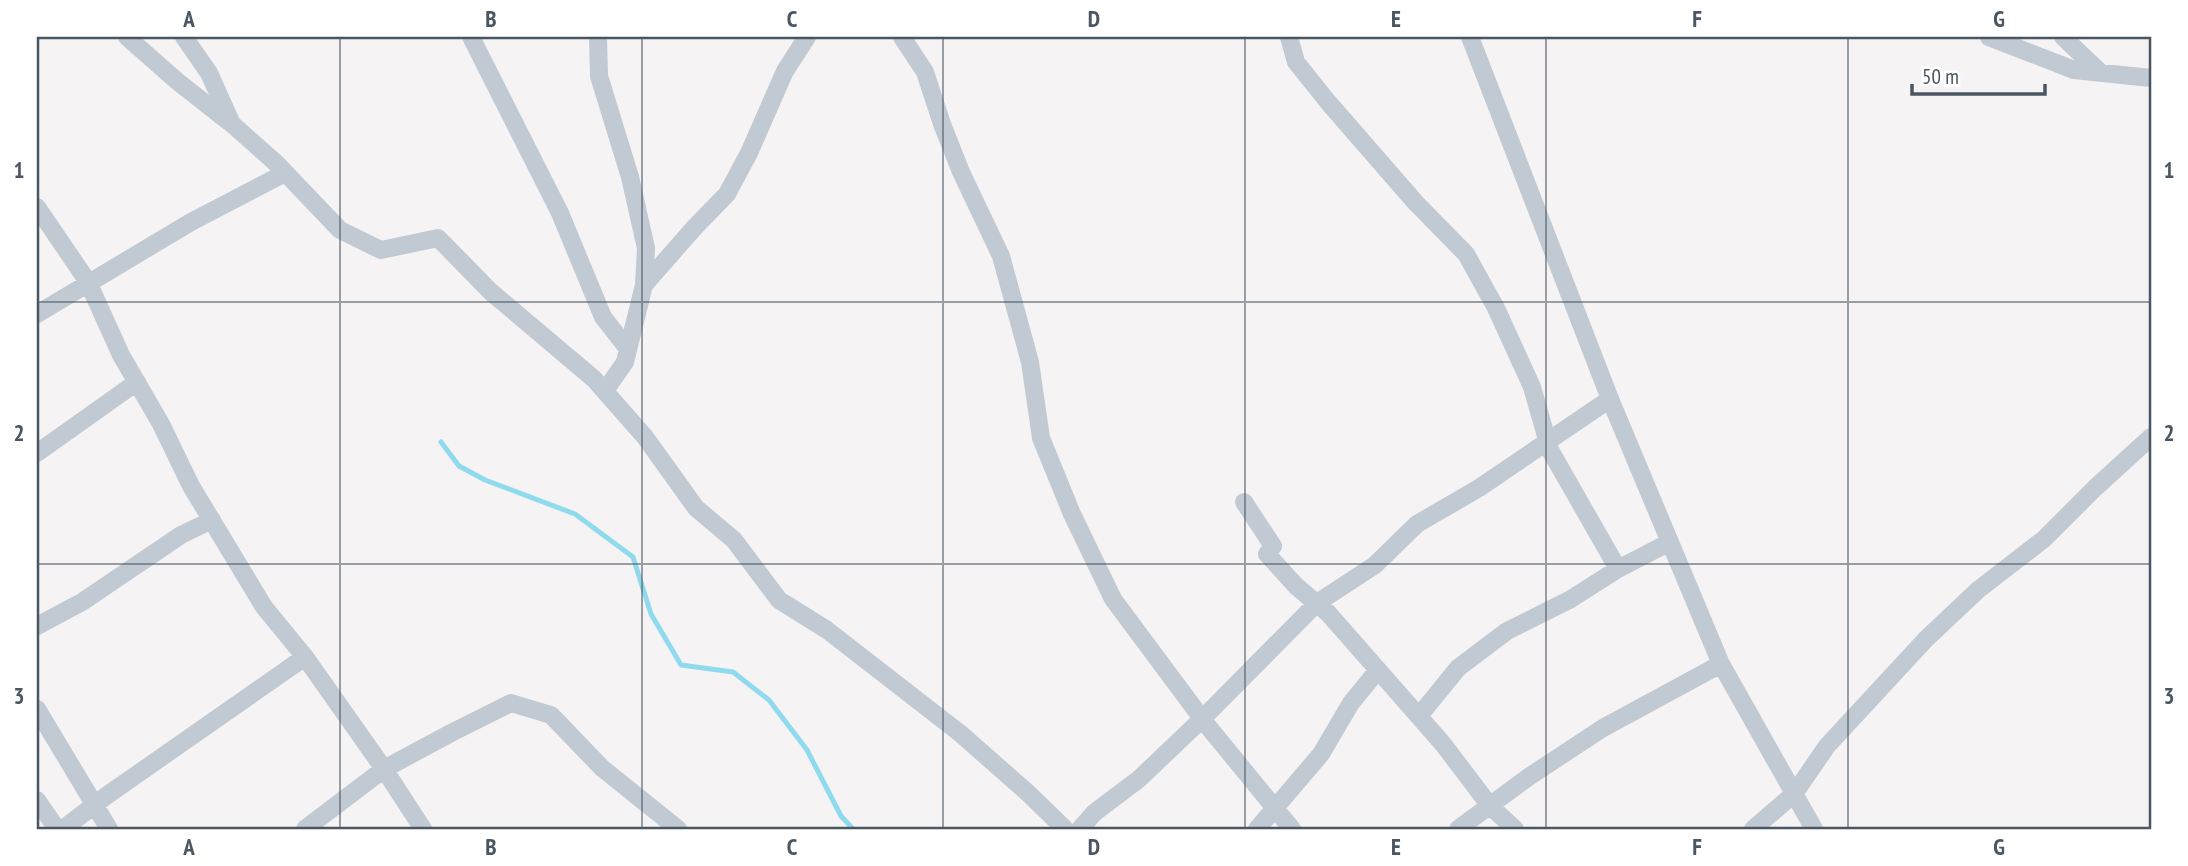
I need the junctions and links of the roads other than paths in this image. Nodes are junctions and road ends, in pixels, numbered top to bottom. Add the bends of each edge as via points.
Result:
1 (127, 37) edge
2 (184, 37) edge
3 (471, 37) edge
4 (598, 37) edge
5 (807, 37) edge
6 (902, 37) edge
7 (1289, 37) edge
8 (1470, 37) edge
9 (1989, 37) edge
10 (2063, 37) edge
11 (2101, 73) junction
12 (2151, 78) edge
13 (232, 124) junction
14 (285, 173) junction
15 (37, 207) edge
16 (88, 282) junction
17 (644, 285) junction
18 (37, 314) edge
19 (628, 349) junction
20 (137, 382) junction
21 (605, 391) junction
22 (1610, 399) junction
23 (2151, 436) edge
24 (1548, 442) junction
25 (37, 453) edge
26 (1244, 502) dead end
27 (212, 520) junction
28 (1670, 542) junction
29 (1618, 569) junction
30 (1317, 603) junction
31 (37, 626) edge
32 (305, 657) junction
33 (1721, 664) junction
34 (1378, 670) junction
35 (37, 709) edge
36 (1419, 716) junction
37 (1202, 719) junction
38 (384, 769) junction
39 (1794, 794) junction
40 (37, 800) edge
41 (94, 806) junction
42 (1490, 806) junction
43 (1274, 808) junction
44 (57, 829) edge
45 (63, 829) edge
46 (109, 829) edge
47 (304, 829) edge
48 (424, 829) edge
49 (678, 829) edge
50 (1065, 829) edge
51 (1080, 829) edge
52 (1257, 829) edge
53 (1292, 829) edge
54 (1458, 829) edge
55 (1514, 829) edge
56 (1753, 829) edge
57 (1814, 829) edge

1 - 13 street
2 - 13 street via 209,74
3 - 19 street via 560,213 603,317
4 - 17 street via 599,76 631,177 646,248
5 - 17 street via 785,71 727,194
6 - 37 street via 925,72 961,172 1001,256 1030,362 1041,438 1072,514 1113,599
7 - 24 street via 1296,62 1328,102 1466,254 1532,387
8 - 22 street
9 - 11 street via 2074,70
10 - 11 street
11 - 12 street
13 - 14 street
14 - 16 street
14 - 21 street via 340,230 382,250 438,238 491,292
15 - 16 street
16 - 18 street
16 - 20 street
17 - 19 street
19 - 21 street via 625,362
20 - 25 street
20 - 27 street
21 - 50 street via 696,508 734,540 779,600 827,630 961,734
22 - 24 street
22 - 28 street
23 - 39 street via 2044,539 1978,590 1926,639 1827,746
24 - 29 street
24 - 30 street via 1417,524 1376,565
26 - 30 street via 1273,545 1267,554
27 - 31 street
27 - 32 street via 264,607
28 - 29 street
28 - 33 street
29 - 36 street via 1507,631 1458,668
30 - 34 street
30 - 37 street
32 - 38 street
32 - 41 street
33 - 39 street
33 - 42 street via 1603,728
34 - 36 street
34 - 43 street via 1351,703 1321,754
35 - 41 street
36 - 42 street
37 - 43 street
37 - 51 street
38 - 47 street
38 - 48 street
38 - 49 street via 511,703 551,715 602,768
39 - 56 street
39 - 57 street
40 - 44 street
41 - 45 street
41 - 46 street
42 - 54 street
42 - 55 street
43 - 52 street
43 - 53 street

